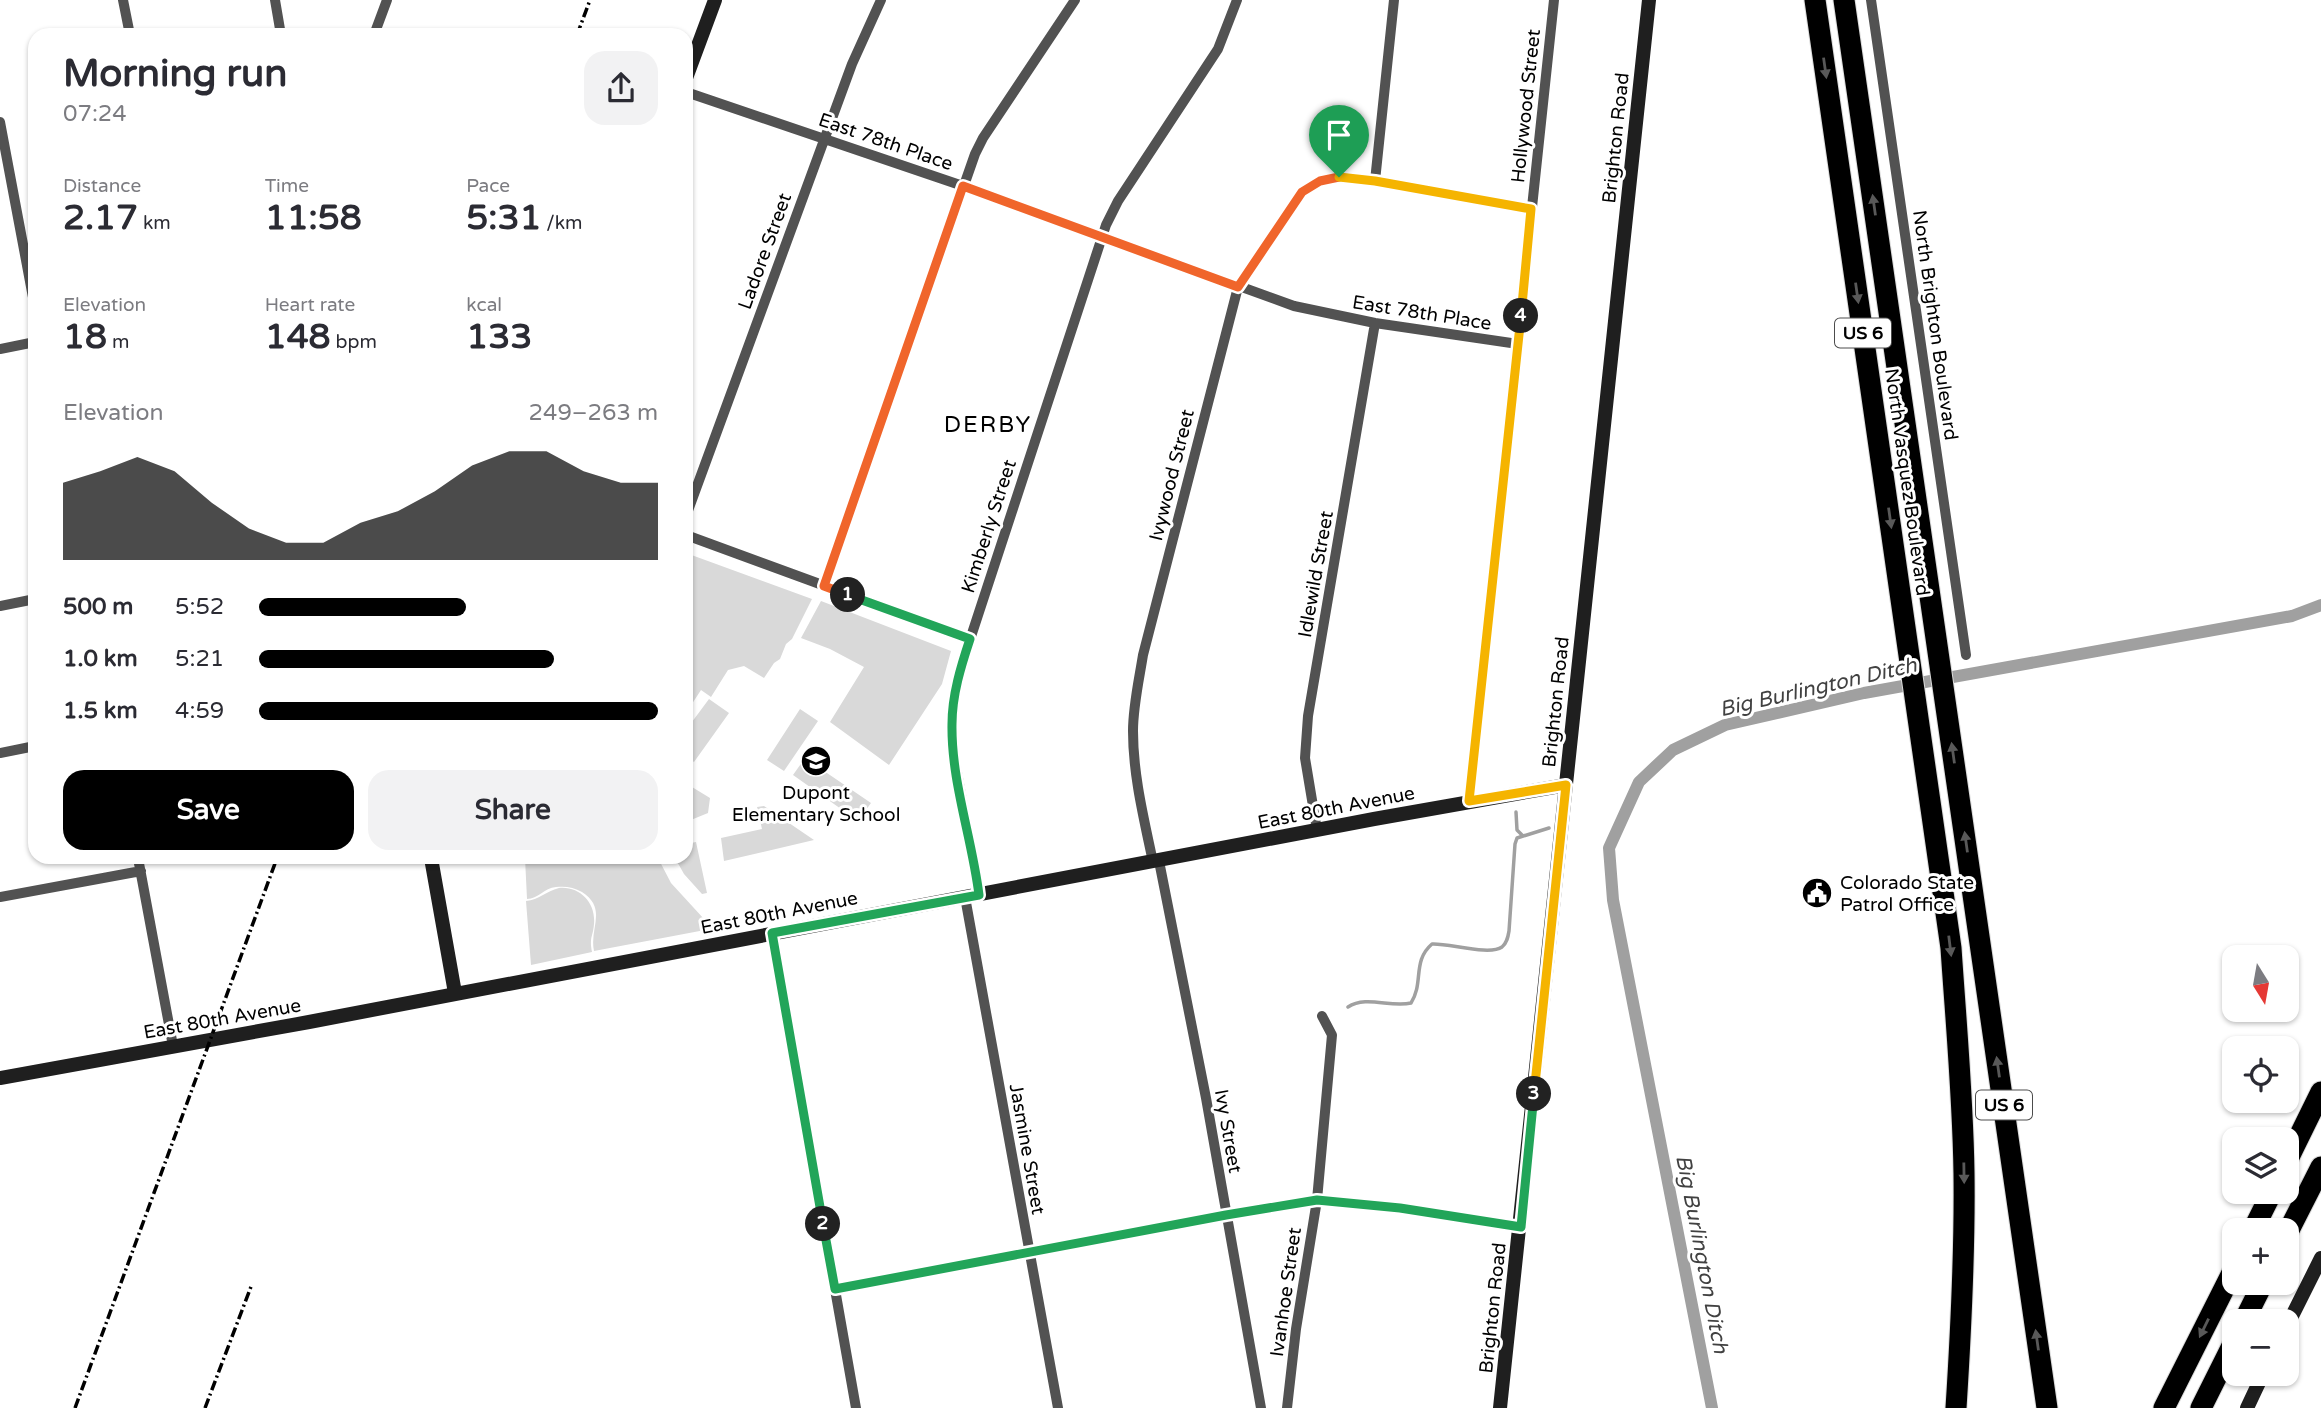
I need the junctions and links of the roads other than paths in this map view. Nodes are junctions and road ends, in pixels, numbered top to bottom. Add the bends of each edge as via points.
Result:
1 (124, 0) edge
2 (275, 0) edge
3 (387, 0) edge
4 (715, 0) edge
5 (881, 0) edge
6 (1075, 0) edge
7 (1237, 0) edge
8 (1394, 0) edge
9 (1554, 0) edge
10 (1649, 0) edge
11 (1815, 0) edge
12 (1844, 0) edge
13 (1871, 0) edge
14 (129, 28) edge
15 (280, 28) edge
16 (377, 28) edge
17 (693, 59) edge
18 (693, 94) edge
19 (0, 122) edge
20 (824, 138) junction
21 (4, 170) edge
22 (1375, 181) junction
23 (963, 186) junction
24 (1531, 209) junction
25 (1102, 236) junction
26 (28, 277) edge
27 (1238, 287) junction
28 (1375, 323) junction
29 (28, 343) edge
30 (1518, 344) junction
31 (0, 349) edge
32 (693, 497) edge
33 (693, 538) edge
34 (824, 586) junction
35 (28, 600) edge
36 (0, 606) edge
37 (970, 639) junction
38 (1966, 655) dead end
39 (28, 747) edge
40 (0, 753) edge
41 (1566, 785) junction
42 (1469, 801) junction
43 (1960, 803) junction
44 (1931, 805) junction
45 (1317, 830) junction
46 (1156, 861) junction
47 (139, 864) edge
48 (432, 864) edge
49 (141, 871) junction
50 (972, 896) junction
51 (0, 898) edge
52 (772, 933) junction
53 (455, 993) junction
54 (1322, 1016) dead end
55 (173, 1046) junction
56 (0, 1078) edge
57 (2321, 1092) edge
58 (2299, 1137) edge
59 (2321, 1167) edge
60 (1317, 1200) junction
61 (1226, 1215) junction
62 (2295, 1218) edge
63 (1521, 1227) junction
64 (1030, 1254) junction
65 (2321, 1258) edge
66 (835, 1289) junction
67 (2222, 1292) edge
68 (2296, 1309) edge
69 (2222, 1366) edge
70 (2257, 1386) edge
71 (856, 1408) edge
72 (1058, 1408) edge
73 (1261, 1408) edge
74 (1287, 1408) edge
75 (1500, 1408) edge
76 (1956, 1408) edge
77 (2047, 1408) edge
78 (2165, 1408) edge
79 (2201, 1408) edge
80 (2247, 1408) edge

1 - 14 street
2 - 15 street
3 - 16 street
4 - 17 street
5 - 20 street, Ladore Street
6 - 23 street via 983,138
7 - 25 street, Kimberly Street via 1218,49 1118,201
8 - 22 street
9 - 24 street, Hollywood Street
10 - 41 street, Brighton Road
11 -> 44 highway, North Vasquez Boulevard / US 6
43 -> 12 highway, North Vasquez Boulevard / US 6
13 - 38 street, North Brighton Boulevard
18 - 20 street, East 78th Place
19 - 21 street
20 - 23 street, East 78th Place
20 - 32 street, Ladore Street
21 - 26 street
22 - 24 street, Ivywood Street
22 - 27 street, Ivywood Street via 1339,177 1310,186 1295,200
23 - 25 street, East 78th Place
23 - 34 street
24 - 30 street, Hollywood Street
25 - 27 street, East 78th Place
25 - 37 street, Kimberly Street
27 - 28 street, East 78th Place via 1294,306
27 - 46 street, Ivywood Street via 1143,655 1136,699 1135,766
28 - 30 street, East 78th Place
28 - 45 street, Idlewild Street via 1307,726 1305,758
29 - 31 street
30 - 42 street, Hollywood Street
33 - 34 street
34 - 37 street
35 - 36 street
37 - 50 street, Kimberly Street via 952,724
39 - 40 street
41 - 42 street, East 80th Avenue
41 - 63 street, Brighton Road
42 - 45 street, East 80th Avenue
43 - 44 highway
77 -> 43 highway, US 6
44 -> 76 highway, US 6 via 1951,948 1964,1173
45 - 46 street, East 80th Avenue
46 - 50 street, East 80th Avenue
46 - 61 street, Ivy Street
47 - 49 street
48 - 53 street
49 - 51 street
49 - 55 street
50 - 52 street, East 80th Avenue
50 - 64 street, Jasmine Street
52 - 53 street, East 80th Avenue
52 - 66 street
53 - 55 street, East 80th Avenue
54 - 60 street, Ivanhoe Street via 1332,1035
55 - 56 street, East 80th Avenue
57 - 58 highway
59 - 62 highway
60 - 61 street
60 - 63 street
60 - 74 street, Ivanhoe Street
61 - 64 street
61 - 73 street, Ivy Street
63 - 75 street, Brighton Road
64 - 66 street
64 - 72 street, Jasmine Street
65 - 68 street
66 - 71 street
67 -> 78 highway
69 - 79 highway
70 - 80 street

